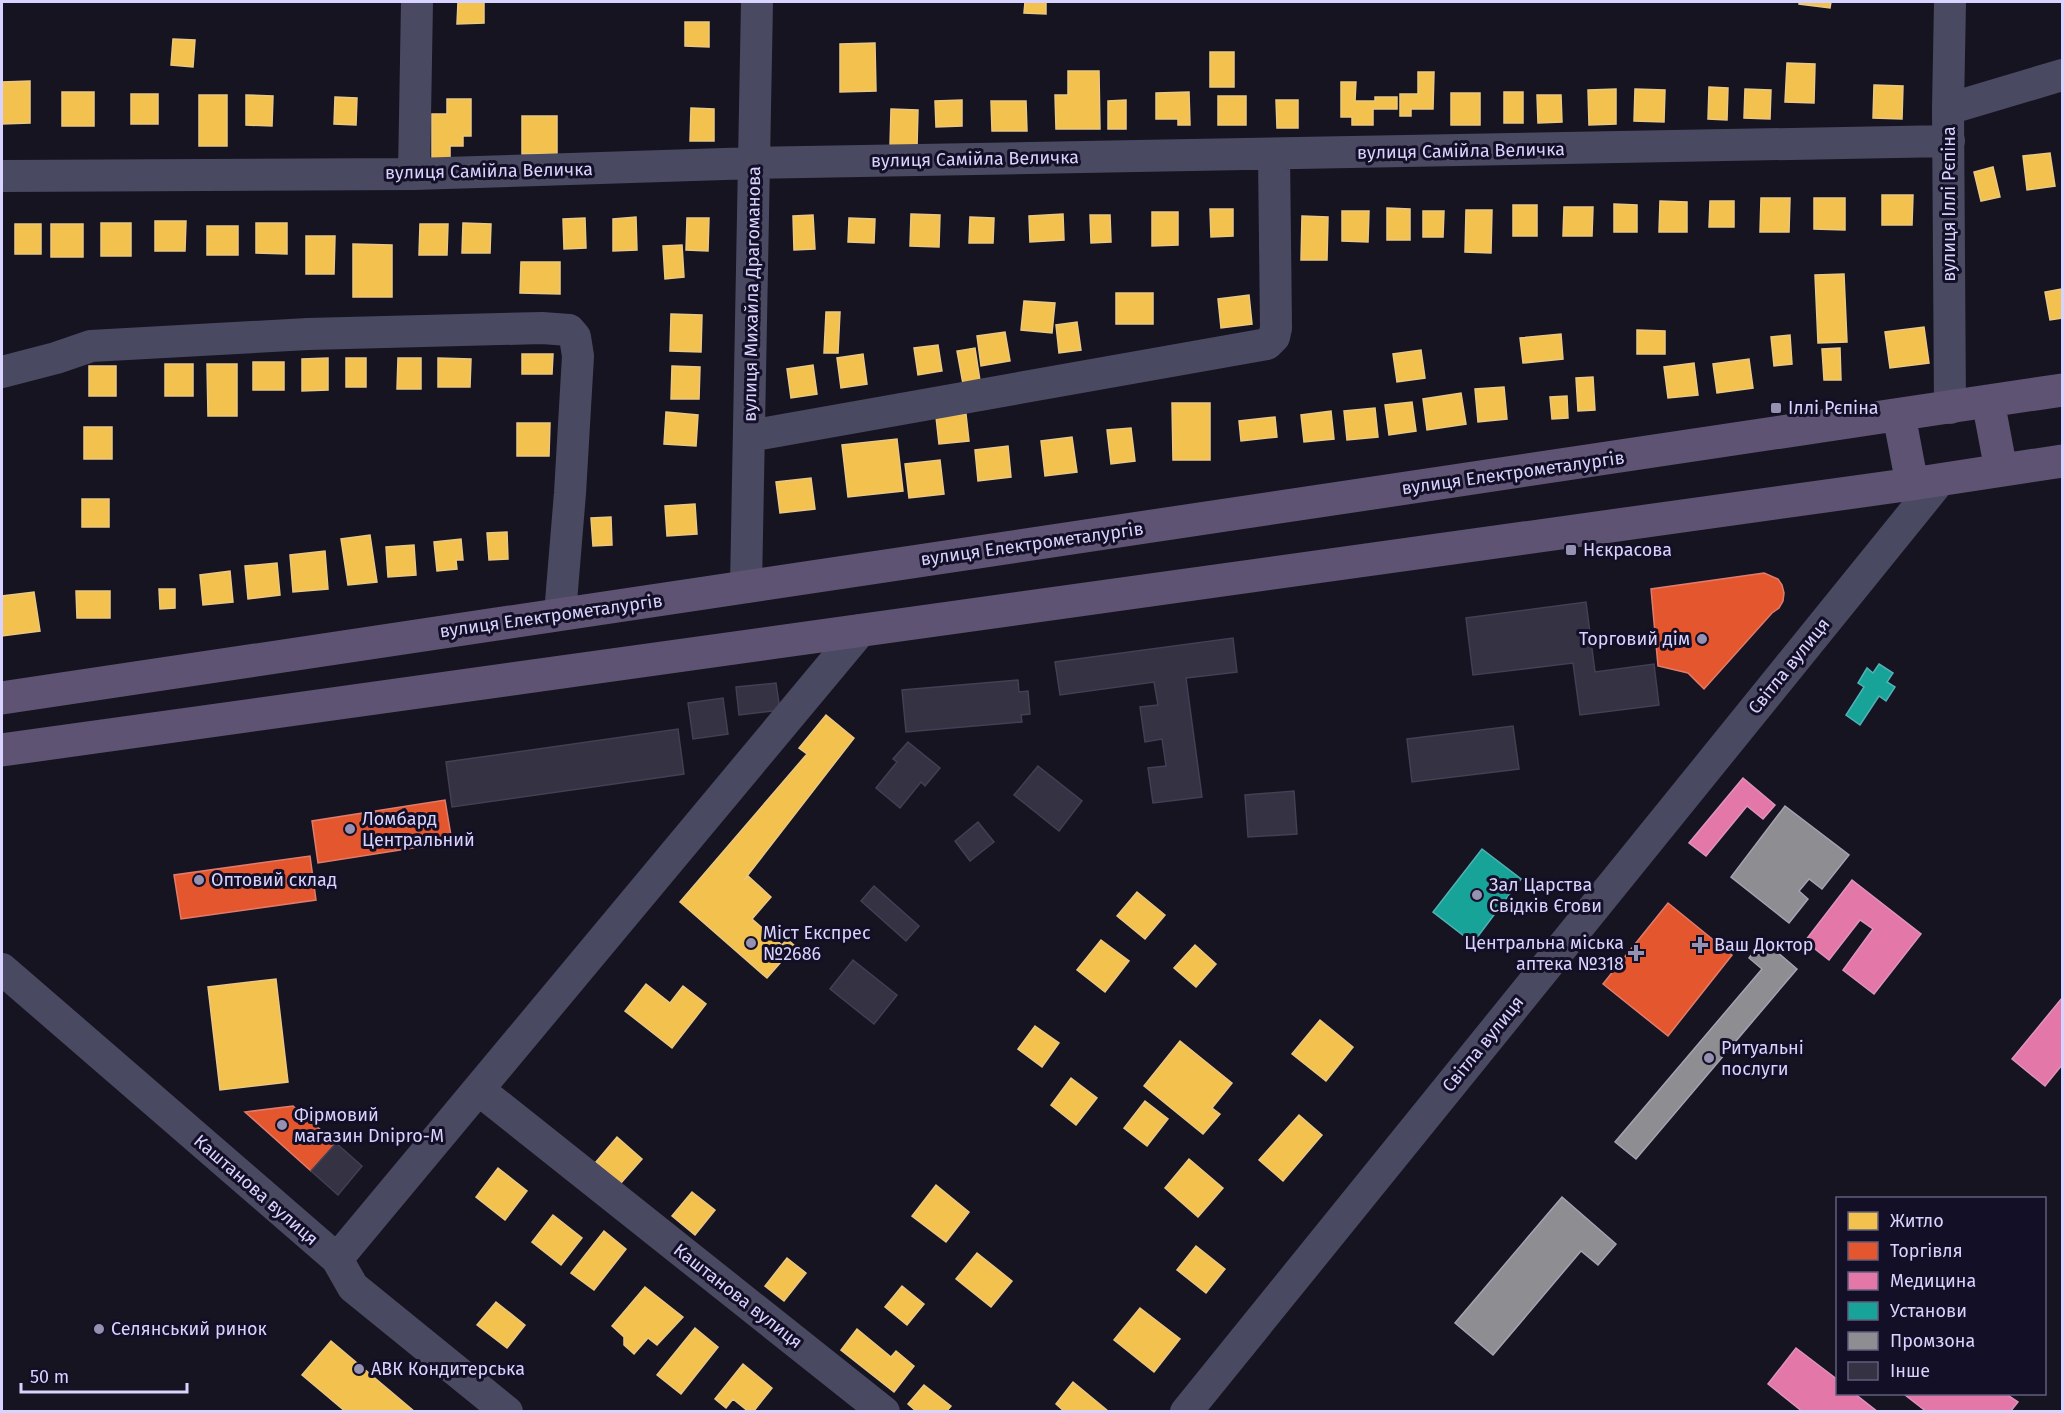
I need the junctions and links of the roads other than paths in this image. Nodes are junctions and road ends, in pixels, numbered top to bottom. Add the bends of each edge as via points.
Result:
1 (417, 2) edge
2 (758, 2) edge
3 (1950, 2) edge
4 (2062, 75) edge
5 (1948, 109) junction
6 (1949, 141) junction
7 (1274, 154) junction
8 (755, 163) junction
9 (414, 174) junction
10 (2, 176) edge
11 (2, 372) edge
12 (2062, 390) edge
13 (1988, 402) junction
14 (1950, 408) junction
15 (1899, 415) junction
16 (749, 436) junction
17 (2062, 461) edge
18 (2001, 470) junction
19 (1926, 482) junction
20 (746, 587) junction
21 (560, 614) junction
22 (861, 630) junction
23 (2, 698) edge
24 (2, 750) edge
25 (2, 969) edge
26 (479, 1090) junction
27 (337, 1259) junction
28 (507, 1412) edge
29 (884, 1412) edge
30 (1186, 1412) edge

1 - 9 street
2 - 8 street, вулиця Михайла Драгоманова
3 - 5 street, вулиця Іллі Рєпіна
4 - 5 street
5 - 6 street, вулиця Іллі Рєпіна
6 - 7 street, вулиця Самійла Величка
6 - 14 street, вулиця Іллі Рєпіна
7 - 8 street, вулиця Самійла Величка
7 - 16 street via 1276,328 1267,344
8 - 9 street, вулиця Самійла Величка
8 - 16 street, вулиця Михайла Драгоманова
9 - 10 street, вулиця Самійла Величка
11 - 21 street via 92,346 308,334 568,330 574,337 578,356
12 - 13 main road, вулиця Електрометалургів
13 - 14 main road, вулиця Електрометалургів
13 - 18 main road
14 - 15 main road, вулиця Електрометалургів
15 - 19 main road
15 - 20 main road, вулиця Електрометалургів
16 - 20 street, вулиця Михайла Драгоманова
17 - 18 main road
18 - 19 main road
19 - 22 main road
19 - 30 street, Світла вулиця
20 - 21 main road, вулиця Електрометалургів
21 - 23 main road, вулиця Електрометалургів
22 - 24 main road
22 - 26 street
25 - 27 street, Каштанова вулиця
26 - 27 street
26 - 29 street, Каштанова вулиця
27 - 28 street, Каштанова вулиця via 353,1287

